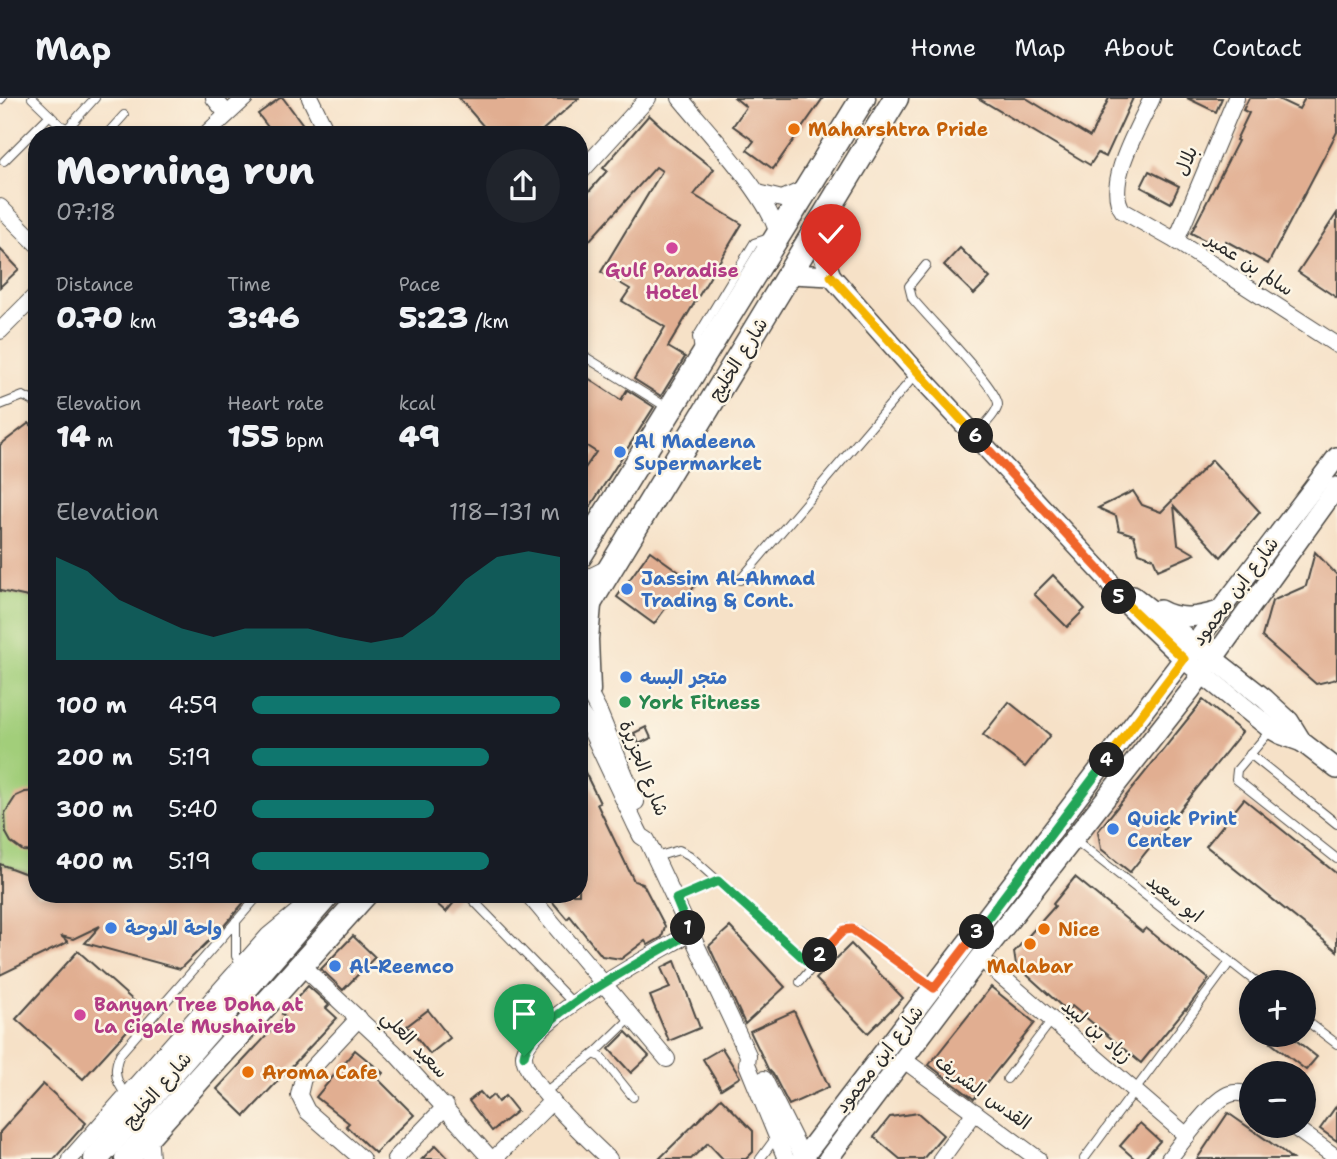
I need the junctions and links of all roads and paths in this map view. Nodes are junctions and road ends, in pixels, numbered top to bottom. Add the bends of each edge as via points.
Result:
1 (32, 98) edge
2 (95, 98) edge
3 (214, 98) edge
4 (245, 98) edge
5 (310, 98) edge
6 (649, 98) edge
7 (680, 98) edge
8 (863, 98) edge
9 (896, 98) edge
10 (1152, 98) edge
11 (1236, 98) edge
12 (228, 114) junction
13 (50, 115) junction
14 (124, 115) dead end
15 (39, 126) edge
16 (63, 126) edge
17 (70, 126) edge
18 (114, 126) edge
19 (215, 126) edge
20 (324, 126) edge
21 (28, 137) edge
22 (4, 161) dead end
23 (588, 164) edge
24 (809, 186) junction
25 (758, 194) junction
26 (0, 207) edge
27 (815, 233) junction
28 (28, 235) edge
29 (778, 235) junction
30 (1175, 241) junction
31 (926, 265) dead end
32 (791, 274) junction
33 (831, 276) junction
34 (28, 303) edge
35 (0, 331) edge
36 (1337, 345) edge
37 (588, 358) edge
38 (916, 373) junction
39 (28, 399) edge
40 (0, 405) edge
41 (671, 409) junction
42 (975, 435) junction
43 (1337, 457) edge
44 (1334, 497) edge
45 (588, 543) edge
46 (613, 565) junction
47 (1106, 577) junction
48 (588, 578) edge
49 (740, 580) dead end
50 (1132, 594) junction
51 (588, 606) edge
52 (1219, 611) junction
53 (1189, 652) junction
54 (1207, 667) junction
55 (588, 704) edge
56 (1277, 722) junction
57 (588, 724) edge
58 (1250, 754) junction
59 (1337, 769) edge
60 (1337, 824) edge
61 (1074, 839) junction
62 (648, 840) junction
63 (656, 857) junction
64 (1337, 859) edge
65 (718, 881) junction
66 (676, 899) junction
67 (252, 903) edge
68 (309, 903) edge
69 (320, 903) edge
70 (357, 903) edge
71 (476, 903) edge
72 (536, 903) edge
73 (236, 921) junction
74 (690, 933) junction
75 (219, 939) junction
76 (980, 958) junction
77 (238, 959) junction
78 (1230, 962) junction
79 (301, 965) junction
80 (811, 965) junction
81 (1240, 970) edge
82 (800, 982) dead end
83 (604, 984) junction
84 (934, 988) junction
85 (573, 1003) junction
86 (359, 1018) junction
87 (631, 1018) junction
88 (1052, 1020) junction
89 (1316, 1027) edge
90 (1337, 1044) edge
91 (594, 1054) junction
92 (747, 1055) junction
93 (667, 1059) dead end
94 (904, 1060) junction
95 (1007, 1079) dead end
96 (1135, 1092) junction
97 (1239, 1092) edge
98 (127, 1095) junction
99 (633, 1097) dead end
100 (552, 1100) junction
101 (446, 1106) junction
102 (975, 1112) junction
103 (149, 1134) junction
104 (777, 1136) junction
105 (1187, 1136) junction
106 (1309, 1138) edge
107 (1337, 1158) edge
108 (70, 1159) edge
109 (96, 1159) edge
110 (127, 1159) edge
111 (151, 1159) edge
112 (362, 1159) edge
113 (396, 1159) edge
114 (492, 1159) edge
115 (609, 1159) edge
116 (760, 1159) edge
117 (799, 1159) edge
118 (828, 1159) edge
119 (941, 1159) edge
120 (1038, 1159) edge
121 (1084, 1159) edge
122 (1169, 1159) edge

1 - 13 lane
2 - 17 lane
3 - 12 street
4 - 12 street
5 - 20 street
6 - 23 street
7 - 25 street
8 - 24 main road, شارع الخليج
9 - 27 main road, شارع الخليج
10 - 30 street, سالم بن عمير via 1119,174 1116,195 1123,211
11 - 30 street, بلال
12 - 19 street
13 - 15 lane
13 - 16 lane
14 - 18 lane
21 - 22 lane
24 - 25 street via 782,199
24 - 29 main road, شارع الخليج
25 - 29 street
26 - 28 street
27 - 32 main road, شارع الخليج
27 - 33 street
29 - 41 main road, شارع الخليج
30 - 36 street, سالم بن عمير
31 - 42 lane via 909,286 912,298 998,399 995,411
32 - 33 street
32 - 46 main road, شارع الخليج
33 - 38 street
34 - 35 street
37 - 41 lane
38 - 42 street
38 - 49 lane
39 - 40 lane
41 - 45 main road, شارع الخليج
42 - 47 street
43 - 52 street, شارع ابن محمود
44 - 54 street, شارع ابن محمود
46 - 48 street
46 - 51 main road, شارع الخليج
47 - 50 street
47 - 53 street via 1119,597
50 - 52 street via 1179,617
50 - 53 street
52 - 53 street, شارع ابن محمود
53 - 54 street
53 - 84 street, شارع ابن محمود
54 - 56 street
54 - 61 street, شارع ابن محمود
55 - 62 street, شارع الجزيرة via 645,823
56 - 58 lane
56 - 59 street via 1280,734 1302,742
57 - 62 street, شارع الجزيرة via 641,836
58 - 60 lane
58 - 64 lane via 1237,770 1236,779
61 - 76 street, شارع ابن محمود
61 - 78 lane, ابو سعيد
62 - 63 street, شارع الجزيرة
63 - 65 lane via 683,852
63 - 66 street, شارع الجزيرة
65 - 66 lane
65 - 80 lane
66 - 74 street, شارع الجزيرة
67 - 73 lane
68 - 77 street, شارع الخليج
69 - 109 main road, شارع الخليج
70 - 79 main road, شارع الخليج
71 - 85 lane
72 - 83 street
73 - 75 lane
73 - 77 lane
74 - 83 street
74 - 92 street, شارع الجزيرة
75 - 77 lane via 231,944
75 - 98 lane via 120,1054 116,1076
76 - 88 street, زياد بن لبيد
76 - 94 street, شارع ابن محمود
77 - 98 street, شارع الخليج
78 - 81 lane, ابو سعيد
78 - 96 lane
79 - 86 street, سعيد العلي
79 - 103 main road, شارع الخليج
80 - 82 lane
80 - 84 lane via 848,928
83 - 85 street
83 - 87 street
84 - 117 street, شارع ابن محمود
85 - 100 street via 533,1037 525,1051 527,1066
86 - 101 street, سعيد العلي
86 - 112 street via 303,1078 299,1095 307,1111
87 - 91 lane
87 - 93 street
88 - 95 lane
88 - 96 street, زياد بن لبيد
89 - 90 lane
91 - 99 lane
91 - 100 lane
92 - 104 street, شارع الجزيرة
92 - 117 street, شارع الجزيرة via 754,1059
94 - 102 street, القدس الشريف
94 - 118 street, شارع ابن محمود
96 - 105 street, زياد بن لبيد
96 - 121 lane
97 - 105 street via 1225,1096
98 - 108 street, شارع الخليج
100 - 114 street
100 - 115 street
101 - 113 street
101 - 114 street, سعيد العلي
102 - 119 street
102 - 120 street, القدس الشريف
103 - 110 main road, شارع الخليج
103 - 111 street, شارع الخليج
104 - 116 lane
104 - 117 street, شارع الجزيرة
105 - 122 street
106 - 107 street

